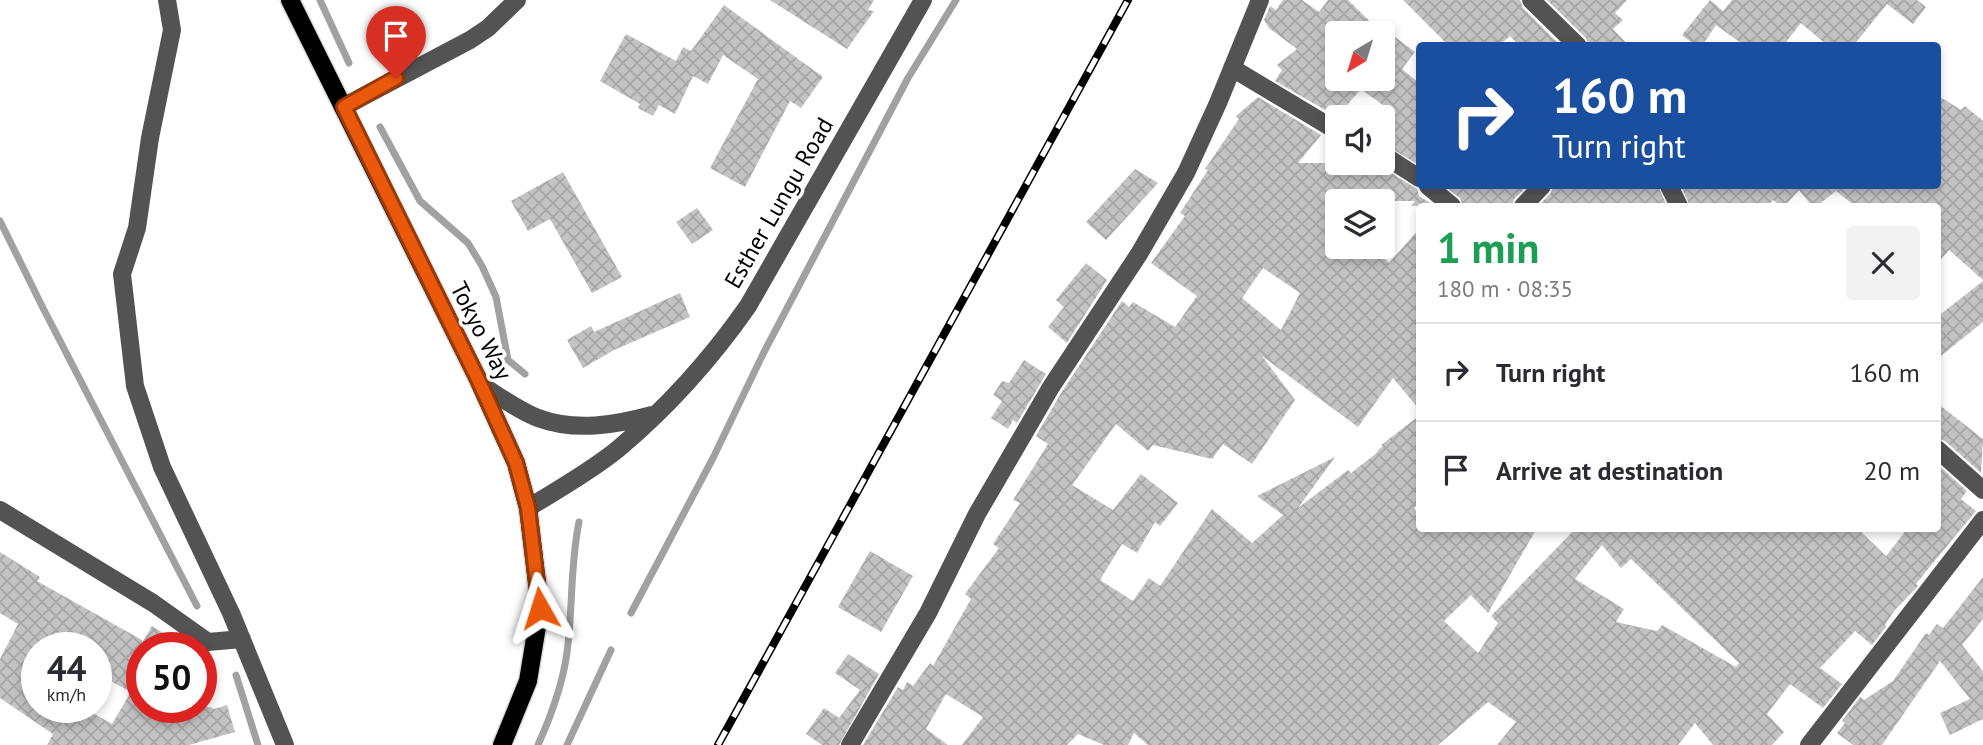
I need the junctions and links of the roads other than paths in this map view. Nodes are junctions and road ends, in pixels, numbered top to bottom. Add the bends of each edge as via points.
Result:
1 (167, 0) edge
2 (290, 0) edge
3 (517, 0) edge
4 (923, 0) edge
5 (1260, 0) edge
6 (1531, 0) edge
7 (1574, 42) edge
8 (1232, 68) junction
9 (344, 107) junction
10 (1325, 124) edge
11 (1395, 162) edge
12 (1416, 175) edge
13 (1432, 189) edge
14 (1539, 189) edge
15 (1448, 203) edge
16 (1526, 203) edge
17 (481, 385) junction
18 (654, 415) junction
19 (1941, 453) edge
20 (1983, 490) edge
21 (528, 508) junction
22 (0, 510) edge
23 (1983, 520) edge
24 (242, 639) junction
25 (285, 745) edge
26 (502, 745) edge
27 (850, 745) edge
28 (1809, 745) edge

1 - 24 street via 172,30 123,286 135,386 162,467
2 - 9 main road, Tokyo Way
3 - 9 street via 470,40
4 - 18 street, Esther Lungu Road via 748,306 704,366
5 - 8 street
6 - 7 street
8 - 10 street
8 - 27 street via 1186,173 1051,387
9 - 17 main road, Tokyo Way
11 - 12 street
13 - 15 street
14 - 16 street
17 - 18 street, Esther Lungu Road via 538,418 582,427
17 - 21 main road, Tokyo Way via 516,463
18 - 21 street, Esther Lungu Road via 618,449
19 - 20 street
21 - 26 main road, Tokyo Way via 540,608 528,681
22 - 24 street via 208,642
23 - 28 street
24 - 25 street

